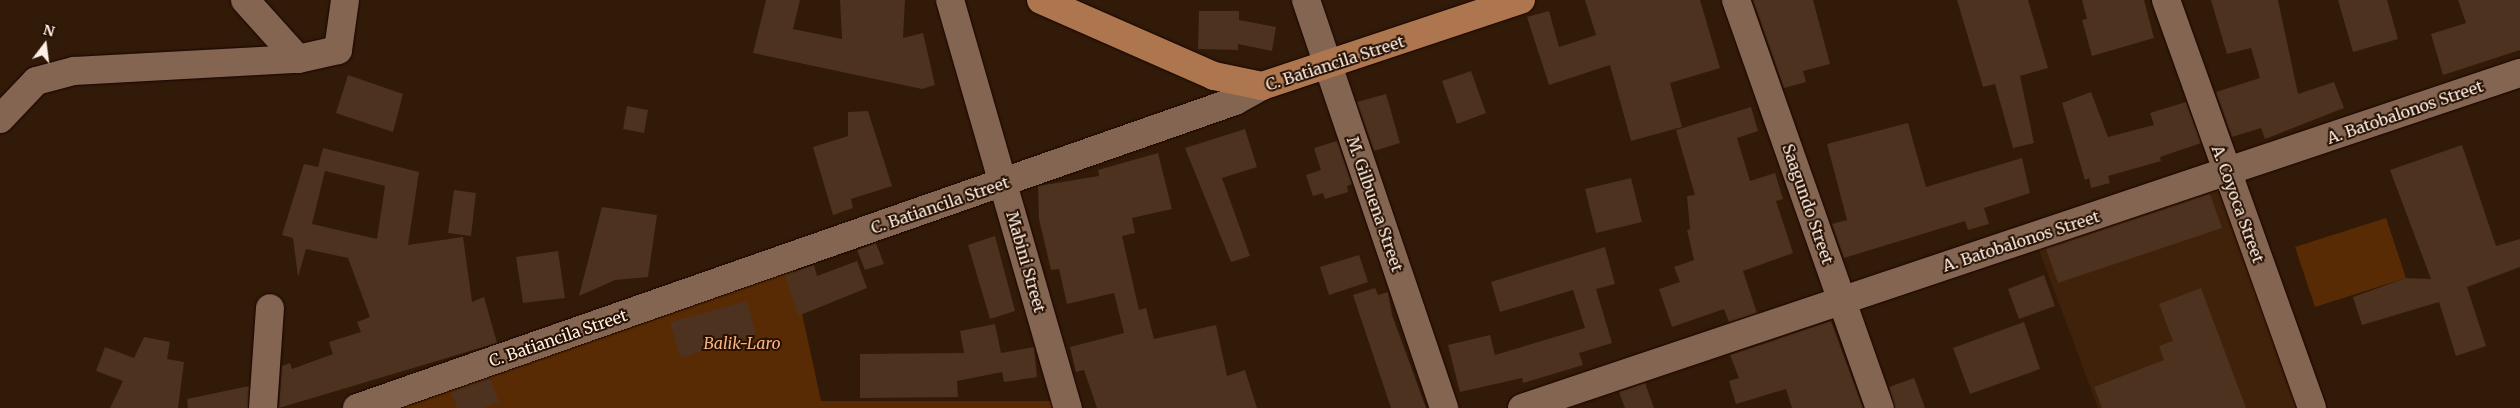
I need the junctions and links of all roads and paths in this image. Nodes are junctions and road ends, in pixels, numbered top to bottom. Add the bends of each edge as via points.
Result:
1 (245, 0) edge
2 (345, 0) edge
3 (950, 0) edge
4 (1041, 0) edge
5 (1306, 0) edge
6 (1522, 0) edge
7 (1736, 0) edge
8 (2166, 0) edge
9 (298, 59) junction
10 (1328, 66) junction
11 (2520, 73) edge
12 (1262, 86) junction
13 (0, 119) edge
14 (2226, 173) junction
15 (1004, 184) junction
16 (1842, 300) junction
17 (270, 308) dead end
18 (263, 408) edge
19 (357, 408) edge
20 (1068, 408) edge
21 (1444, 408) edge
22 (1522, 408) edge
23 (1880, 408) edge
24 (2312, 408) edge

1 - 9 street
2 - 9 street via 338,50
3 - 15 street, Mabini Street
4 - 12 main road via 1214,76
5 - 10 street, M. Gilbuena Street
6 - 10 main road, C. Batiancila Street
7 - 16 street, Saagundo Street
8 - 14 street, A. Coyoca Street
9 - 13 street via 74,71 36,81
10 - 12 main road, C. Batiancila Street
10 - 21 street, M. Gilbuena Street
11 - 14 street, A. Batobalonos Street
12 - 15 street, C. Batiancila Street via 1235,101
14 - 16 street, A. Batobalonos Street
14 - 24 street, A. Coyoca Street
15 - 19 street, C. Batiancila Street
15 - 20 street, Mabini Street
16 - 22 street, A. Batobalonos Street
16 - 23 street, Saagundo Street
17 - 18 street

